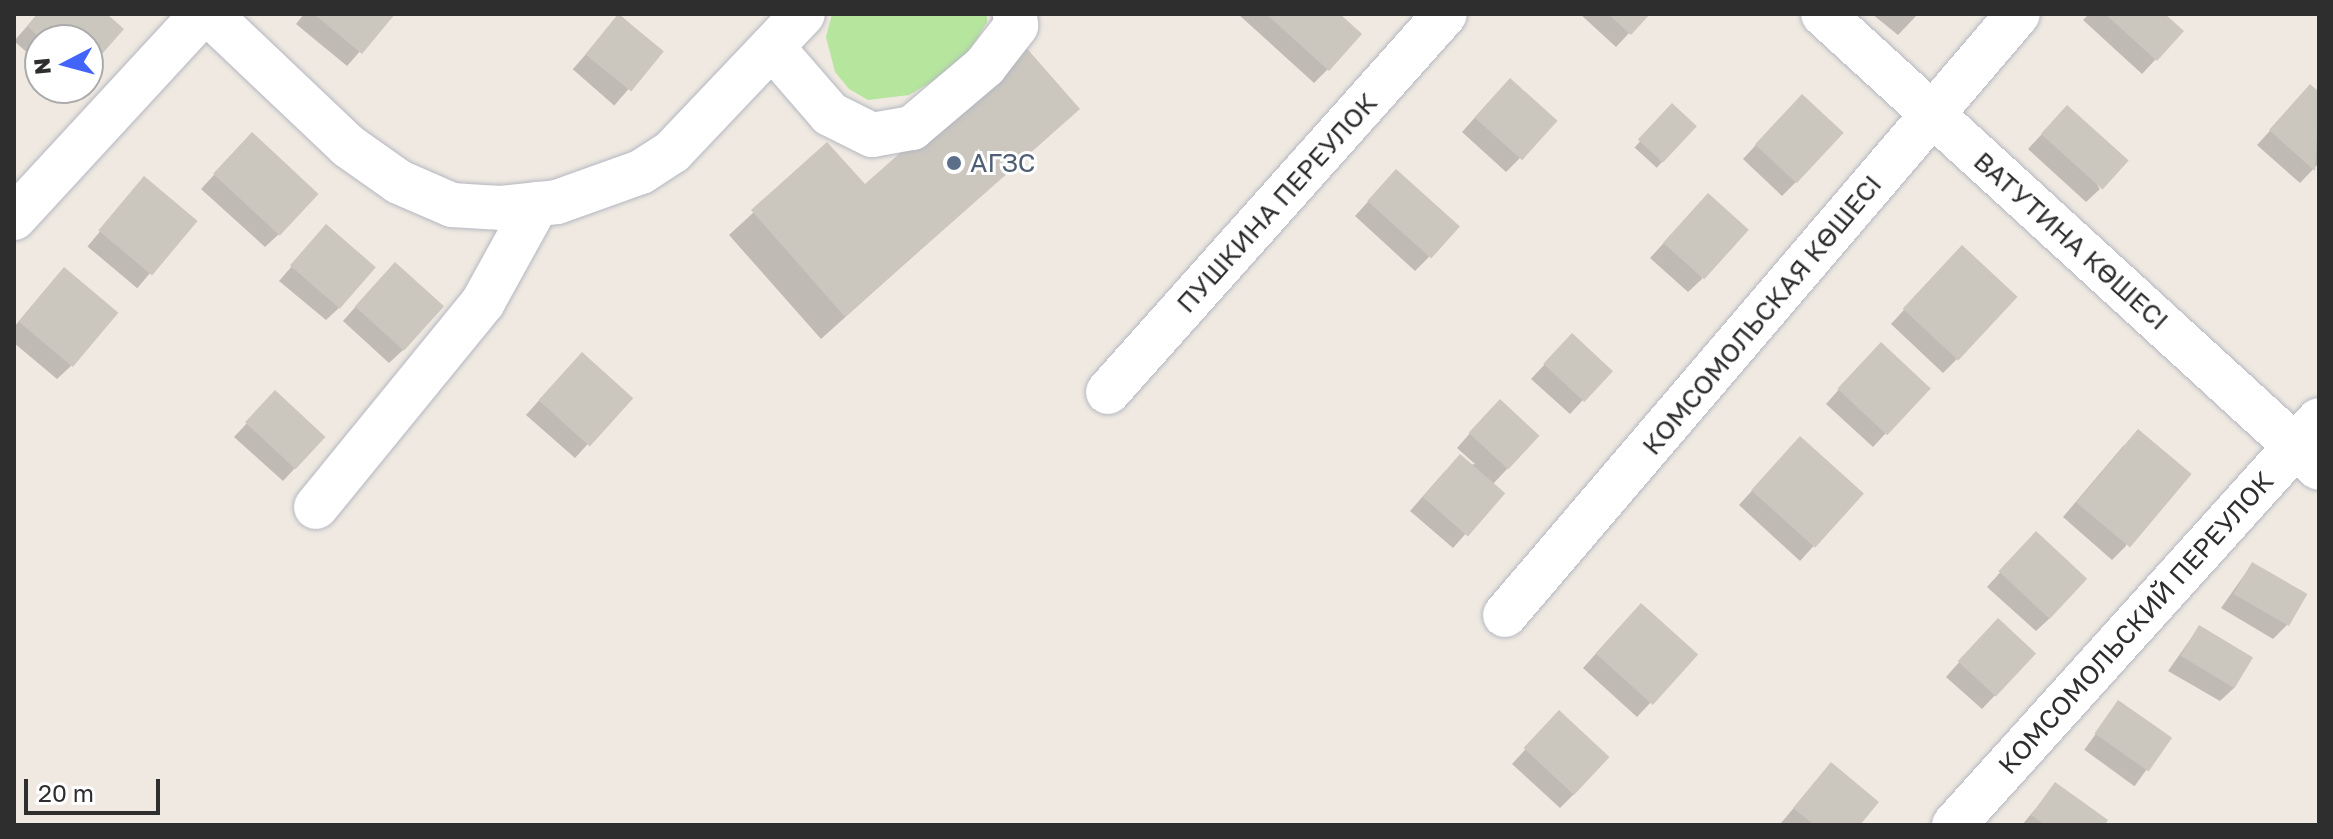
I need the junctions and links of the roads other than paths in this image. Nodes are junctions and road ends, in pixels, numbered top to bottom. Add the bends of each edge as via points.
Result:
1 (202, 14) edge
2 (209, 14) edge
3 (803, 14) edge
4 (1015, 14) edge
5 (1445, 14) edge
6 (1823, 14) edge
7 (2018, 14) edge
8 (772, 47) junction
9 (1933, 114) junction
10 (537, 204) junction
11 (14, 218) edge
12 (1108, 392) dead end
13 (2311, 445) edge
14 (316, 507) dead end
15 (1505, 615) dead end
16 (1954, 825) edge

1 - 11 street
2 - 10 street via 348,146 399,182 452,205
3 - 8 street
4 - 8 street via 1016,26 985,66 912,128 872,135 830,114
5 - 12 street, ПУШКИНА ПЕРЕУЛОК
6 - 9 street, ВАТУТИНА КӨШЕСІ
7 - 9 street, КОМСОМОЛЬСКАЯ КӨШЕСІ
8 - 10 street via 672,152 604,187
9 - 13 street, ВАТУТИНА КӨШЕСІ
9 - 15 street, КОМСОМОЛЬСКАЯ КӨШЕСІ
10 - 14 street via 483,302
13 - 16 street, КОМСОМОЛЬСКИЙ ПЕРЕУЛОК

